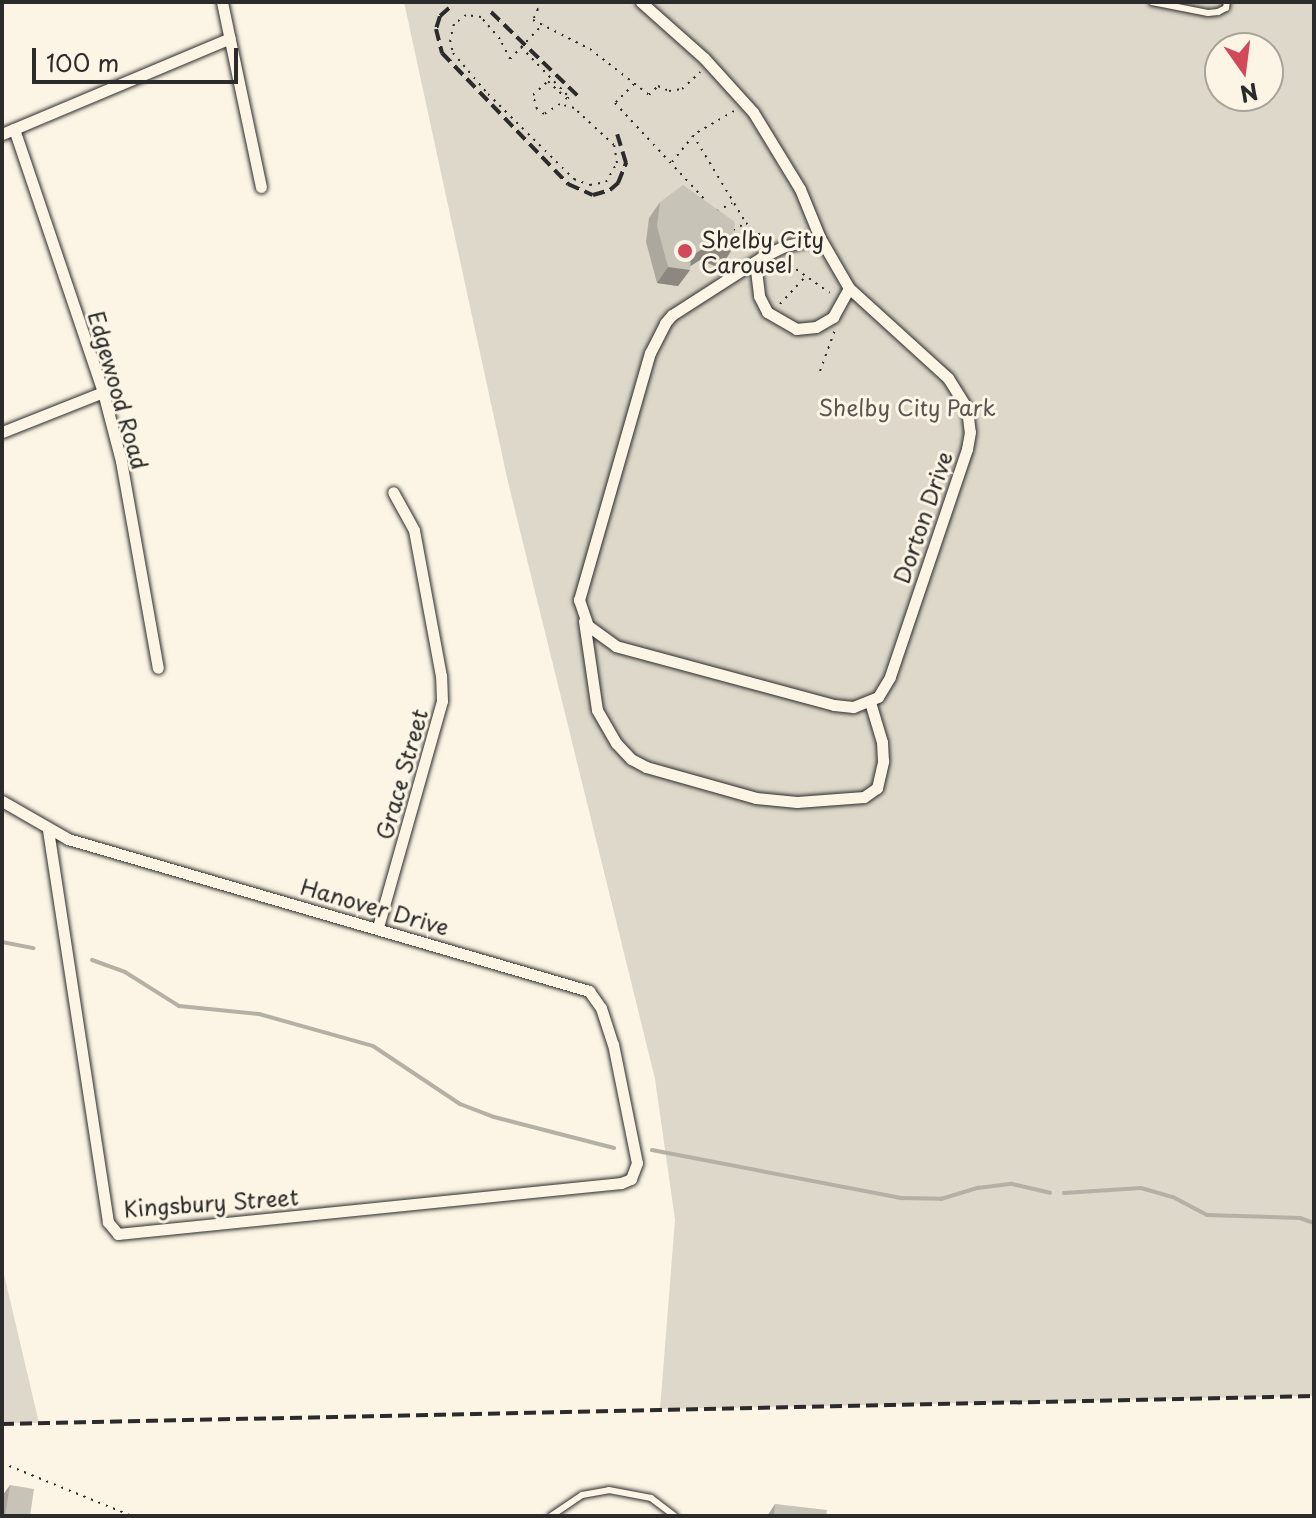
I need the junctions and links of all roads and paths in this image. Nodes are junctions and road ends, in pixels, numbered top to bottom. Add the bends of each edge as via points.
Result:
1 (222, 2) edge
2 (532, 2) edge
3 (641, 2) edge
4 (1152, 2) edge
5 (1227, 2) edge
6 (543, 24) junction
7 (230, 38) junction
8 (521, 47) junction
9 (709, 63) junction
10 (635, 82) junction
11 (746, 104) junction
12 (14, 129) junction
13 (2, 134) edge
14 (693, 135) junction
15 (672, 162) junction
16 (261, 187) dead end
17 (708, 202) edge
18 (733, 202) junction
19 (713, 213) edge
20 (746, 223) junction
21 (725, 231) edge
22 (820, 238) junction
23 (765, 239) dead end
24 (779, 257) dead end
25 (755, 262) junction
26 (806, 276) junction
27 (849, 288) junction
28 (836, 297) dead end
29 (839, 309) junction
30 (770, 314) junction
31 (820, 371) dead end
32 (103, 392) junction
33 (2, 432) edge
34 (393, 492) dead end
35 (584, 620) junction
36 (158, 668) dead end
37 (870, 702) junction
38 (2, 801) edge
39 (48, 830) junction
40 (378, 927) junction
41 (633, 1144) joint
42 (2, 1463) edge
43 (132, 1516) edge
44 (551, 1516) edge
45 (675, 1516) edge

1 - 7 street
2 - 6 path via 538,7 533,20
3 - 9 street, Dorton Drive
4 - 5 lane via 1208,13 1226,8
6 - 8 path, bridge
6 - 10 path
7 - 12 street
7 - 16 street
8 - 8 path, bridge via 569,97 548,81 533,95 537,109 550,113 560,104 574,108 614,145 617,163 606,182 590,185 574,179 488,94 453,53 450,40 454,24 466,15 481,17 510,59
9 - 10 path via 675,91 658,86 649,95
9 - 11 street, Dorton Drive
10 - 15 path via 615,103
11 - 14 path
11 - 22 street, Dorton Drive via 800,189
12 - 13 street
12 - 32 street, Edgewood Road
14 - 15 path
14 - 18 path
15 - 17 path
18 - 19 path
18 - 20 path
20 - 21 path
20 - 23 path
22 - 25 street via 785,246
22 - 27 street, Dorton Drive
24 - 26 path
25 - 30 street via 759,296
25 - 35 street via 672,315 657,336 581,590
26 - 28 path
26 - 30 path
27 - 29 street
27 - 37 street, Dorton Drive via 948,378 963,399 969,422 961,466 890,677
29 - 30 street via 807,329 786,326
29 - 31 path
32 - 33 street
32 - 36 street, Edgewood Road via 121,461
34 - 40 street, Grace Street via 414,530 442,701
35 - 37 street via 616,646 834,705
35 - 37 street via 597,710 616,743 646,767 756,798 797,802 864,797 877,788 883,761
38 - 39 street, Hanover Drive
39 - 40 street, Hanover Drive
39 - 41 street, Kingsbury Street via 108,1222 118,1234 621,1183 631,1179 637,1163
40 - 41 street, Hanover Drive via 589,991 613,1044
42 - 43 path
44 - 45 lane via 582,1495 609,1490 651,1498

